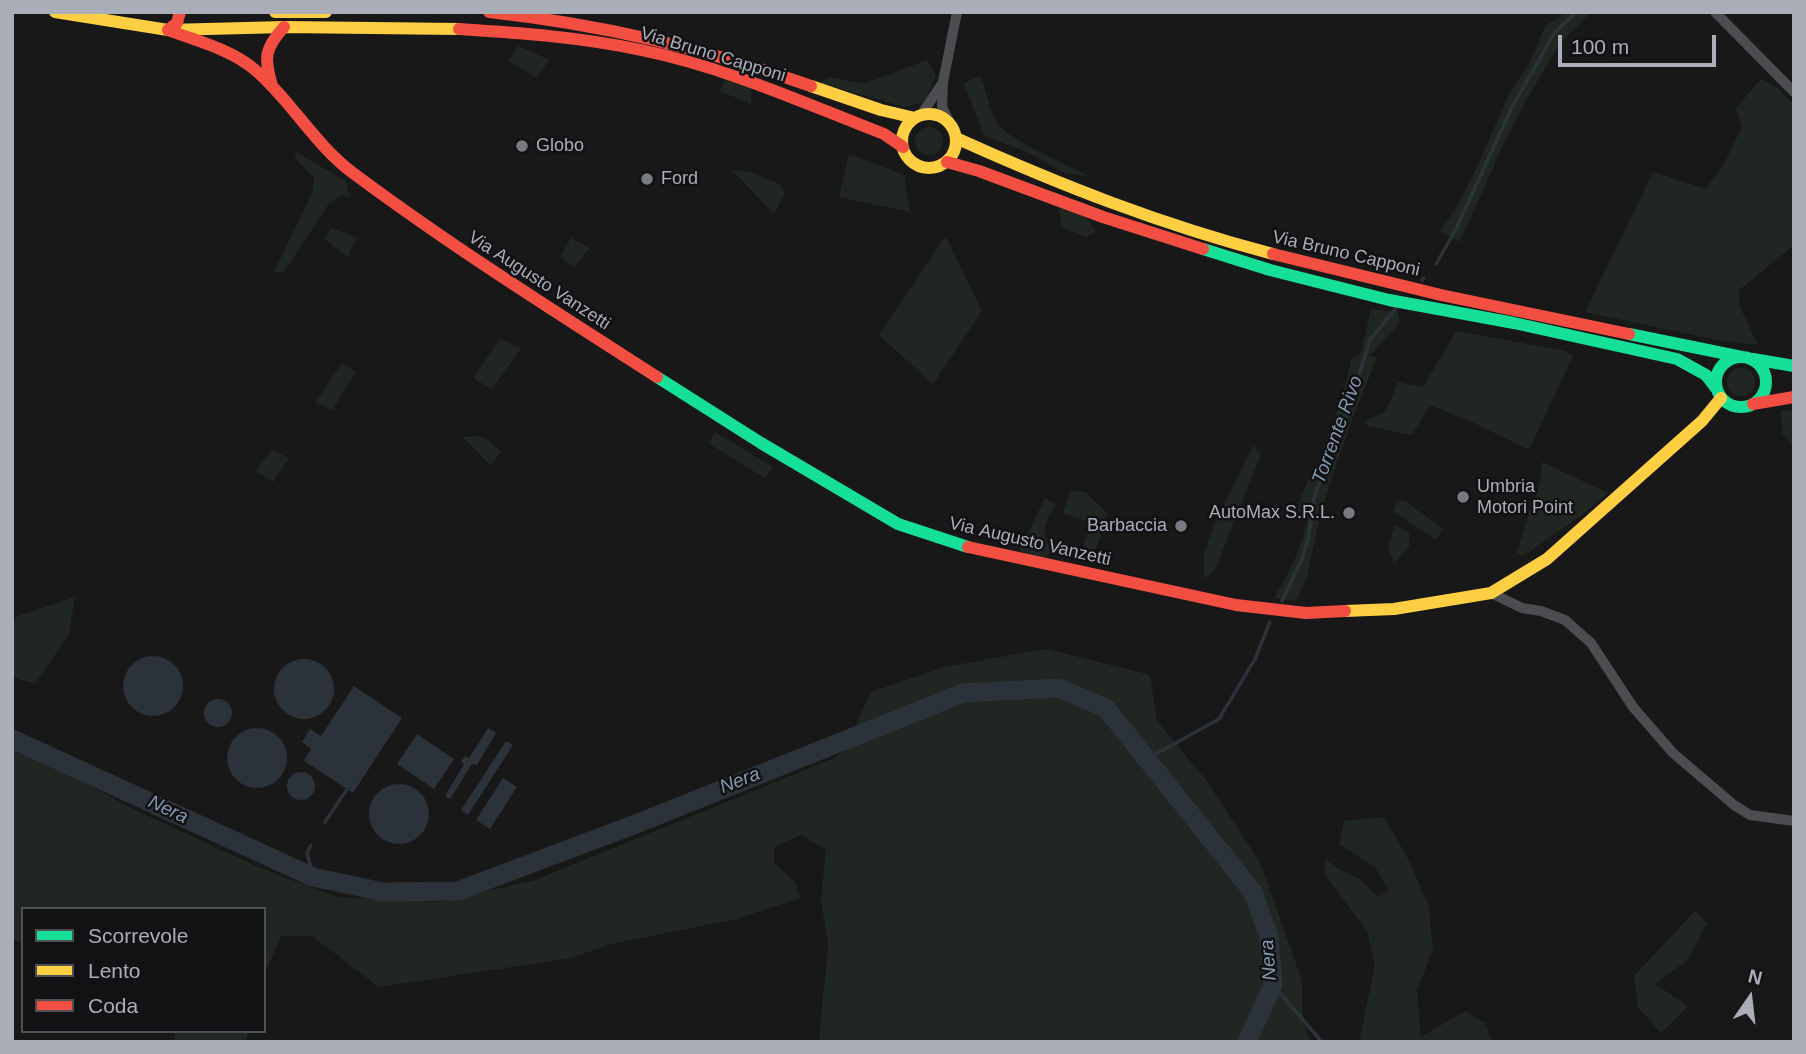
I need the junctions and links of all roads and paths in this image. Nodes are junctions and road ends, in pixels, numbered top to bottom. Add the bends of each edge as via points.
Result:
1 (55, 12) edge
2 (180, 12) edge
3 (275, 12) edge
4 (326, 12) edge
5 (489, 12) edge
6 (957, 12) edge
7 (1715, 12) edge
8 (284, 27) junction
9 (168, 30) junction
10 (943, 82) junction
11 (272, 87) junction
12 (1794, 92) edge
13 (918, 117) junction
14 (951, 125) junction
15 (956, 138) junction
16 (903, 147) junction
17 (947, 162) junction
18 (1746, 358) junction
19 (1794, 366) edge
20 (1719, 393) junction
21 (1794, 397) edge
22 (1752, 404) junction
23 (1490, 593) junction
24 (1794, 821) edge

1 - 9 main road, Via Bruno Capponi
2 - 9 main road via 177,23
3 - 4 main road
5 - 13 main road, Via Bruno Capponi via 566,20 673,43 889,113
6 - 10 street
7 - 12 street
8 - 9 main road, Via Bruno Capponi
8 - 11 main road, Via Augusto Vanzetti via 266,50
8 - 16 main road, Via Bruno Capponi via 557,34 643,50 736,76 884,134
9 - 11 main road, Via Augusto Vanzetti via 234,55
10 - 13 street
10 - 14 street via 942,107
11 - 23 main road, Via Augusto Vanzetti via 350,172 451,245 761,443 898,524 987,553 1236,605 1306,613 1394,609
13 - 14 main road, Via Bruno Capponi via 937,115
13 - 16 main road via 904,131
14 - 15 main road
15 - 17 main road via 955,151
15 - 18 main road, Via Bruno Capponi via 1081,191 1271,256
16 - 17 main road, Via Bruno Capponi via 920,166 934,168
17 - 20 main road, Via Bruno Capponi via 1270,270 1389,300 1677,359 1706,375
18 - 19 main road, Via Bruno Capponi
18 - 20 main road via 1734,358 1721,366 1715,380
18 - 22 main road via 1757,362 1765,376 1763,392
20 - 22 main road via 1736,406
20 - 23 main road, Via Augusto Vanzetti via 1702,421 1547,559
21 - 22 main road
23 - 24 street via 1565,620 1591,643 1633,707 1673,753 1750,815

